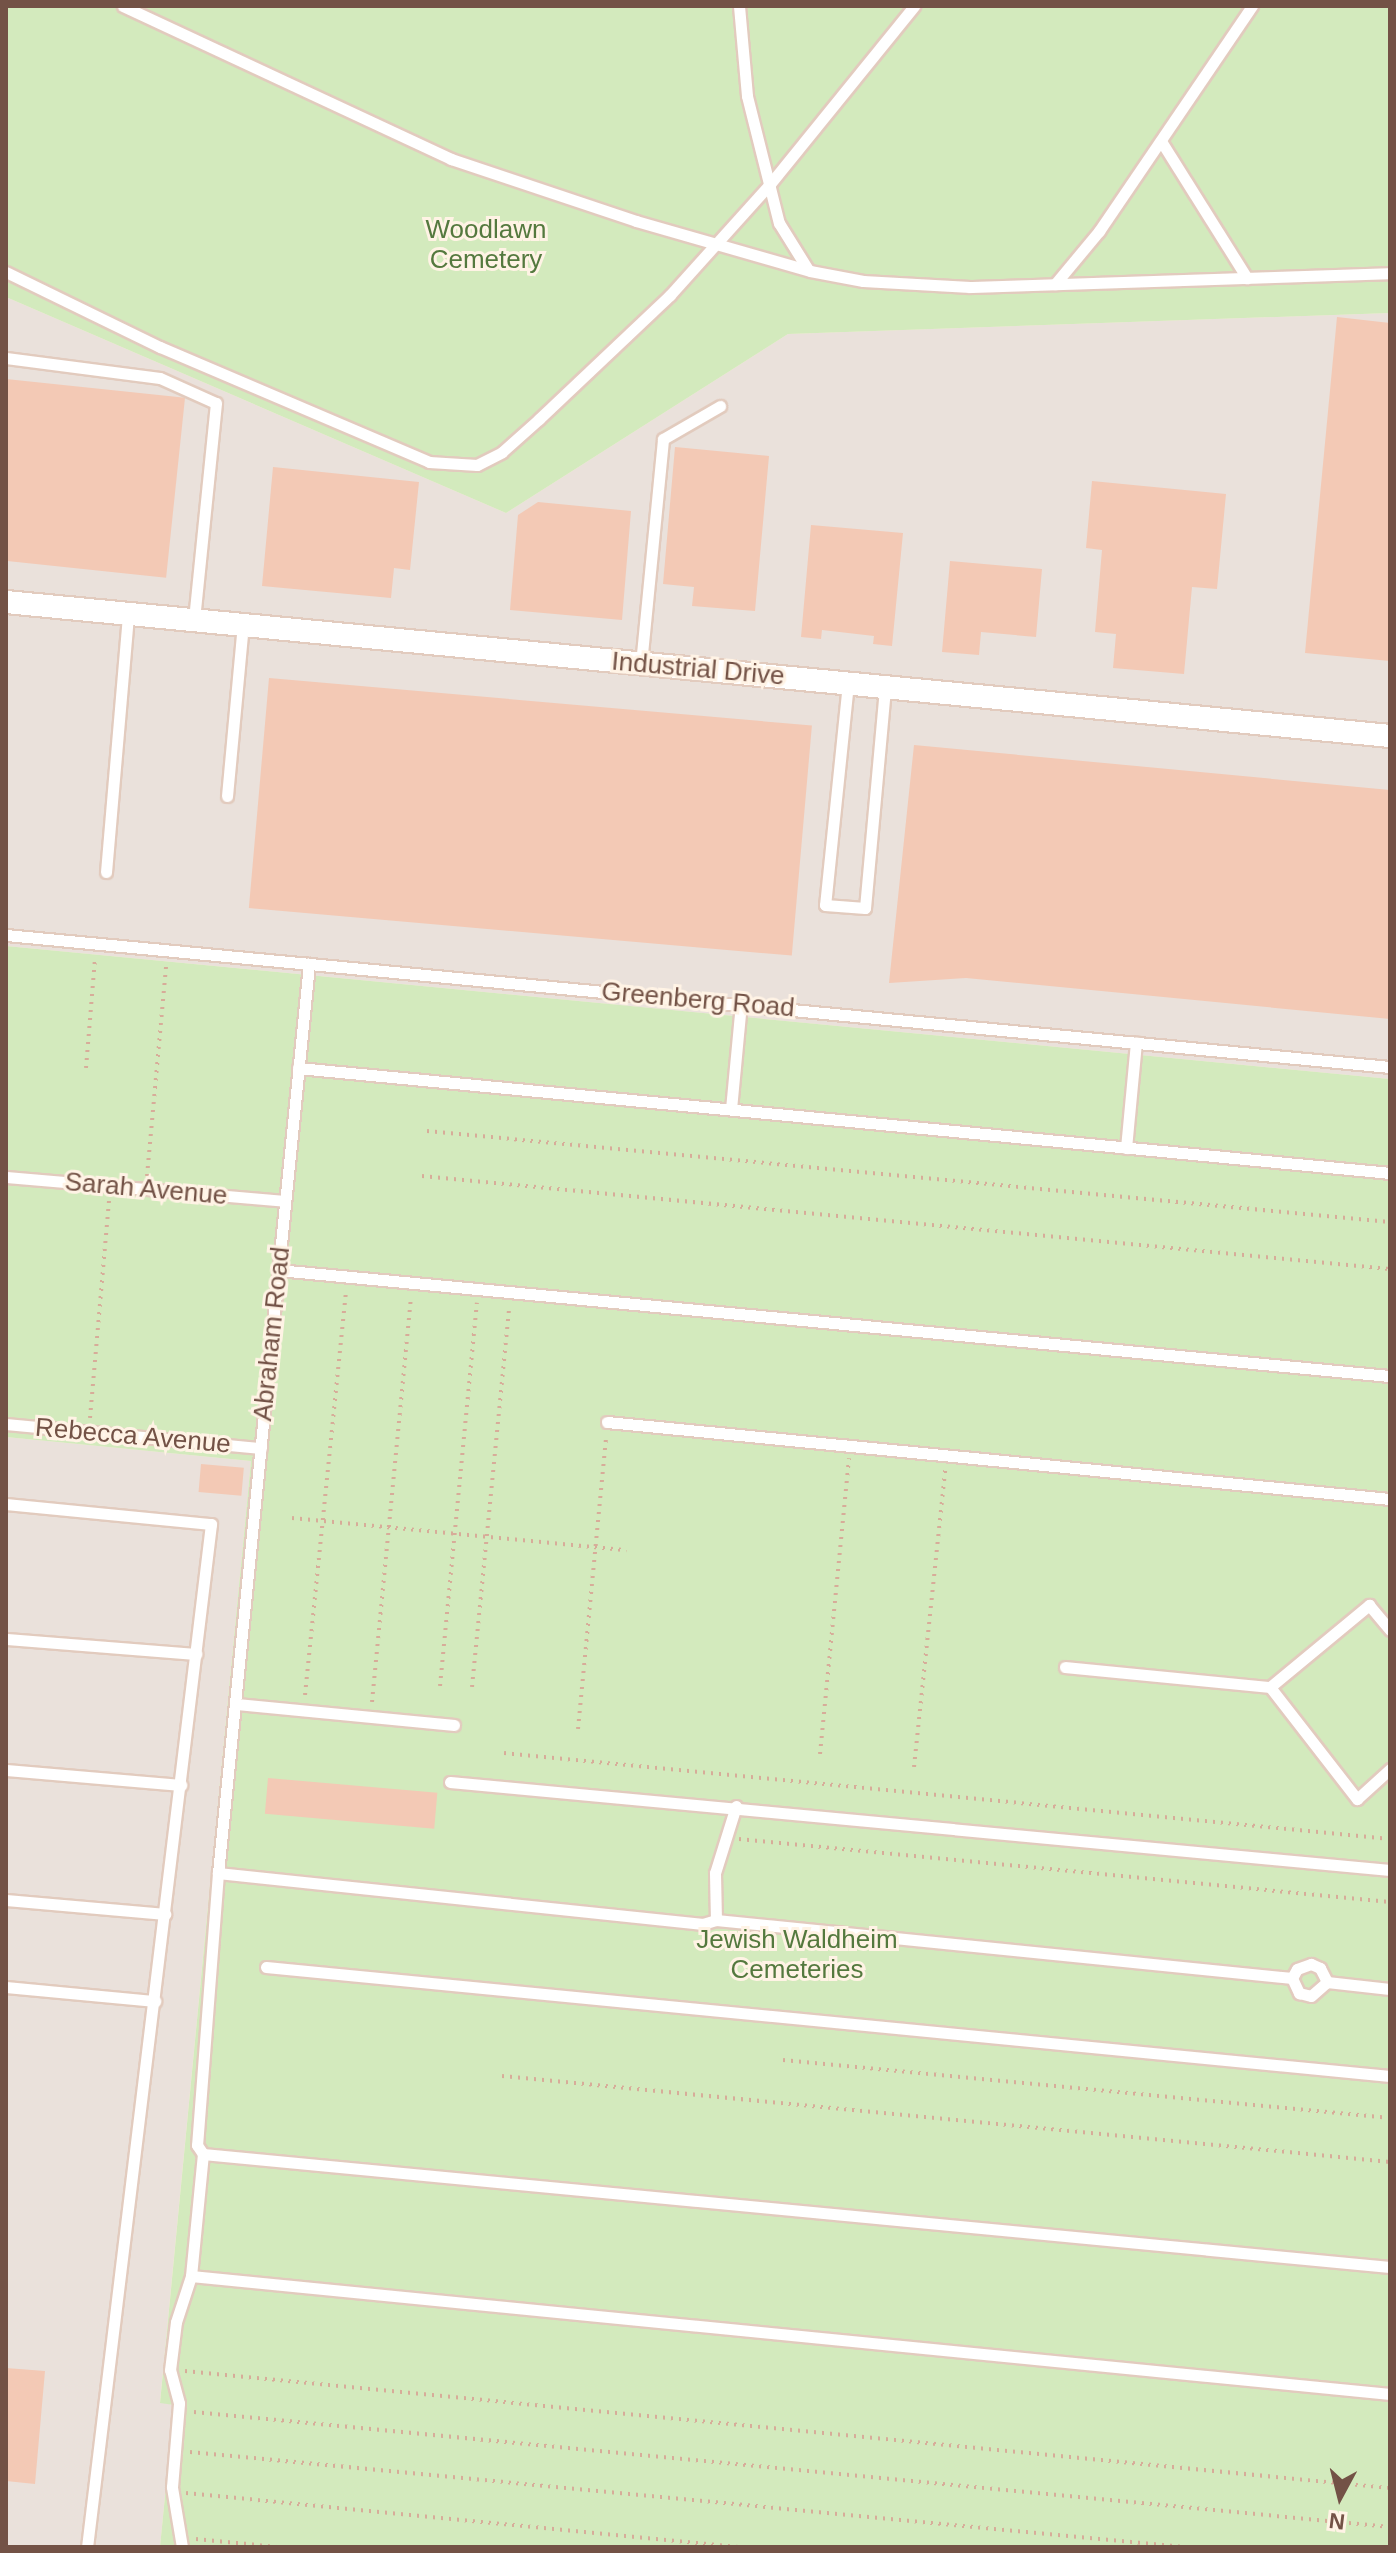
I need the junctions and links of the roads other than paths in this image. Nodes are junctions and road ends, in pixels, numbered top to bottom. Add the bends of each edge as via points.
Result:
1 (123, 6) edge
2 (739, 6) edge
3 (914, 6) edge
4 (1252, 6) edge
5 (144, 10) edge
6 (1161, 141) junction
7 (770, 184) junction
8 (714, 244) junction
9 (810, 271) junction
10 (6, 272) edge
11 (1390, 273) edge
12 (1247, 278) junction
13 (1055, 284) junction
14 (6, 358) edge
15 (720, 406) dead end
16 (6, 602) edge
17 (128, 614) junction
18 (194, 620) junction
19 (243, 625) junction
20 (641, 664) junction
21 (848, 683) junction
22 (885, 687) junction
23 (1390, 736) edge
24 (227, 796) dead end
25 (106, 872) dead end
26 (6, 935) edge
27 (309, 964) junction
28 (741, 1004) junction
29 (1136, 1042) junction
30 (1390, 1067) edge
31 (298, 1068) junction
32 (731, 1109) junction
33 (1126, 1148) junction
34 (1390, 1173) edge
35 (6, 1177) edge
36 (285, 1201) junction
37 (278, 1270) junction
38 (1390, 1376) edge
39 (607, 1422) road end
40 (6, 1424) edge
41 (261, 1448) junction
42 (1390, 1499) edge
43 (6, 1504) edge
44 (1390, 1630) edge
45 (6, 1639) edge
46 (196, 1654) junction
47 (1065, 1667) dead end
48 (1270, 1687) junction
49 (237, 1704) junction
50 (454, 1725) dead end
51 (1390, 1769) edge
52 (6, 1770) edge
53 (450, 1782) dead end
54 (181, 1785) junction
55 (736, 1806) junction
56 (1390, 1870) edge
57 (218, 1873) junction
58 (6, 1900) edge
59 (165, 1914) junction
60 (716, 1920) junction
61 (266, 1967) dead end
62 (1292, 1978) junction
63 (1327, 1982) junction
64 (6, 1987) edge
65 (1390, 1989) edge
66 (155, 2001) junction
67 (1390, 2076) edge
68 (203, 2154) junction
69 (1390, 2267) edge
70 (191, 2276) junction
71 (1390, 2394) edge
72 (180, 2542) edge
73 (87, 2547) edge

1 - 5 lane
2 - 7 lane via 743,71
3 - 7 lane
4 - 6 lane
5 - 8 lane via 451,159
6 - 12 lane
6 - 13 lane
7 - 8 lane
7 - 9 lane via 789,245
8 - 9 lane
8 - 10 lane via 670,295 539,419 491,459 462,466 429,462 160,347
9 - 13 lane via 912,285
11 - 12 lane
12 - 13 lane
14 - 18 lane via 160,378 216,403
15 - 20 lane via 663,439
16 - 17 street, Industrial Drive
17 - 18 street, Industrial Drive
17 - 25 lane
18 - 19 street, Industrial Drive
19 - 20 street, Industrial Drive
19 - 24 lane
20 - 21 street, Industrial Drive
21 - 22 street, Industrial Drive
21 - 22 lane via 825,905 865,908
22 - 23 street, Industrial Drive
26 - 27 lane, Greenberg Road
27 - 28 lane, Greenberg Road
27 - 31 lane, Abraham Road
28 - 29 lane, Greenberg Road
28 - 32 lane
29 - 30 lane, Greenberg Road
29 - 33 lane
31 - 32 lane
31 - 36 lane, Abraham Road
32 - 33 lane
33 - 34 lane
35 - 36 lane, Sarah Avenue
36 - 37 lane, Abraham Road
37 - 38 lane
37 - 41 lane, Abraham Road
39 - 42 lane
40 - 41 lane, Rebecca Avenue
41 - 49 lane, Abraham Road
43 - 46 lane via 211,1524
44 - 48 lane via 1369,1605
45 - 46 lane
46 - 54 lane
47 - 48 lane
48 - 51 lane via 1357,1799
49 - 50 lane
49 - 57 lane, Abraham Road
52 - 54 lane
53 - 55 lane
54 - 59 lane
55 - 56 lane
55 - 60 lane via 714,1881
57 - 60 lane via 703,1924
57 - 68 lane, Abraham Road via 195,2126
58 - 59 lane
59 - 66 lane
60 - 62 lane
61 - 67 lane
62 - 63 lane via 1299,1993 1311,1996
62 - 63 lane via 1297,1969 1311,1964 1320,1968
63 - 65 lane
64 - 66 lane
66 - 73 lane
68 - 69 lane
68 - 70 lane, Abraham Road
70 - 71 lane
70 - 72 lane, Abraham Road via 176,2322 170,2370 179,2411 172,2492

